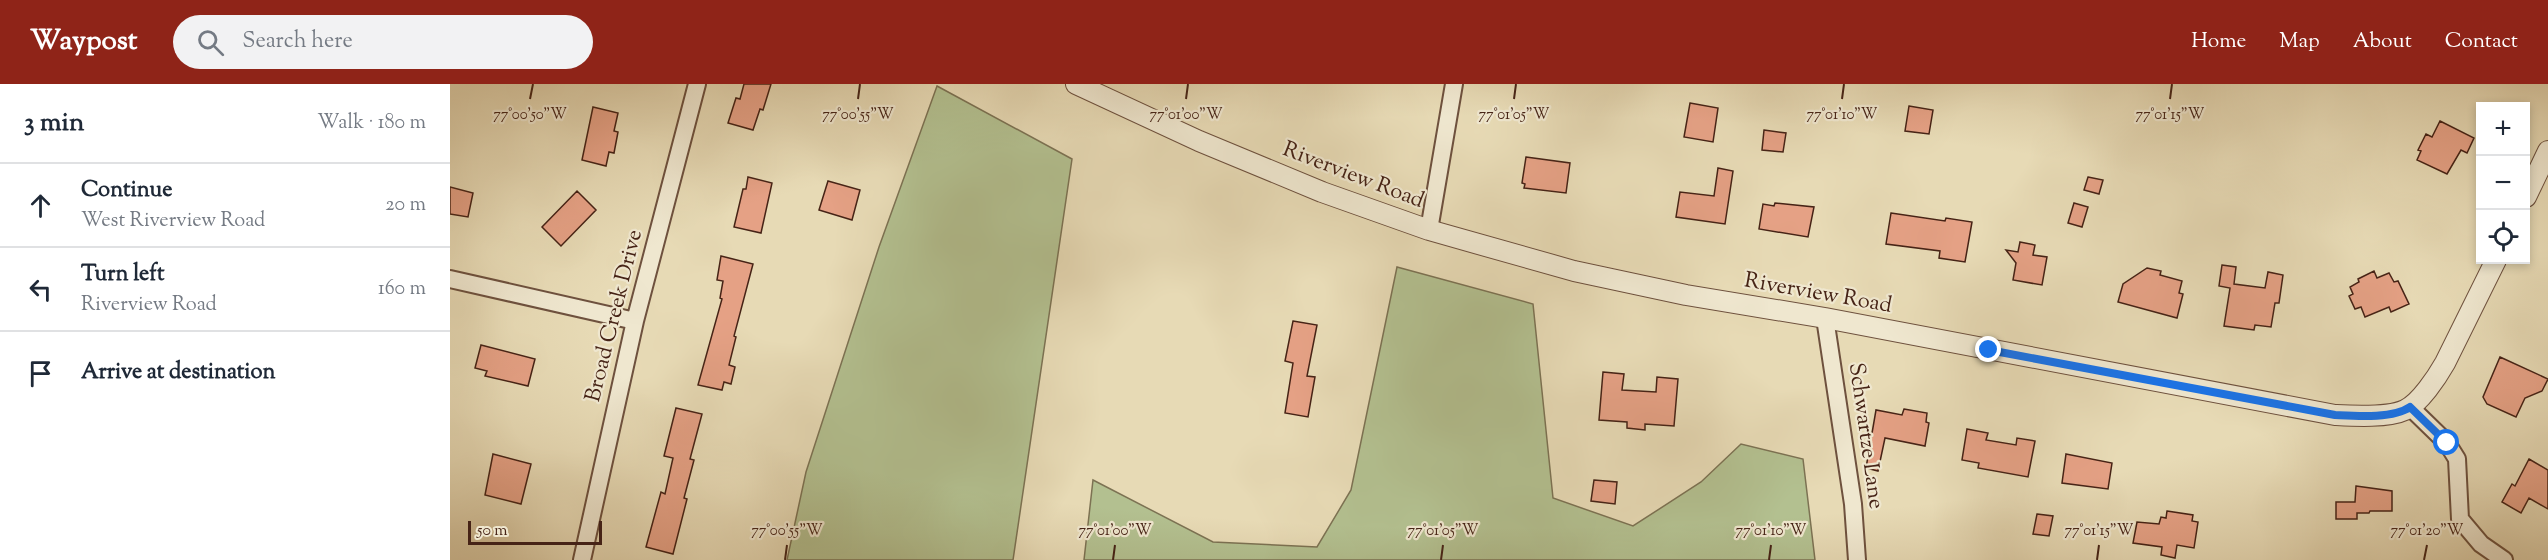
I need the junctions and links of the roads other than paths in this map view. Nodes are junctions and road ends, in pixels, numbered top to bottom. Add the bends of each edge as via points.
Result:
1 (697, 84) edge
2 (1076, 84) edge
3 (1454, 84) edge
4 (2548, 151) edge
5 (2530, 189) edge
6 (1429, 230) junction
7 (2494, 264) edge
8 (450, 279) edge
9 (1824, 318) junction
10 (635, 321) junction
11 (2410, 407) junction
12 (582, 560) edge
13 (1857, 560) edge
14 (2504, 560) edge

1 - 10 street, Broad Creek Drive
2 - 6 street, Riverview Road via 1294,181
3 - 6 street
4 - 5 street
6 - 9 street, Riverview Road via 1574,271
7 - 11 street via 2445,363
8 - 10 street
9 - 11 street, Riverview Road via 2335,415 2367,416
9 - 13 street, Schwartze Lane
10 - 12 street, Broad Creek Drive
11 - 14 street via 2447,443 2457,459 2460,519 2481,544

